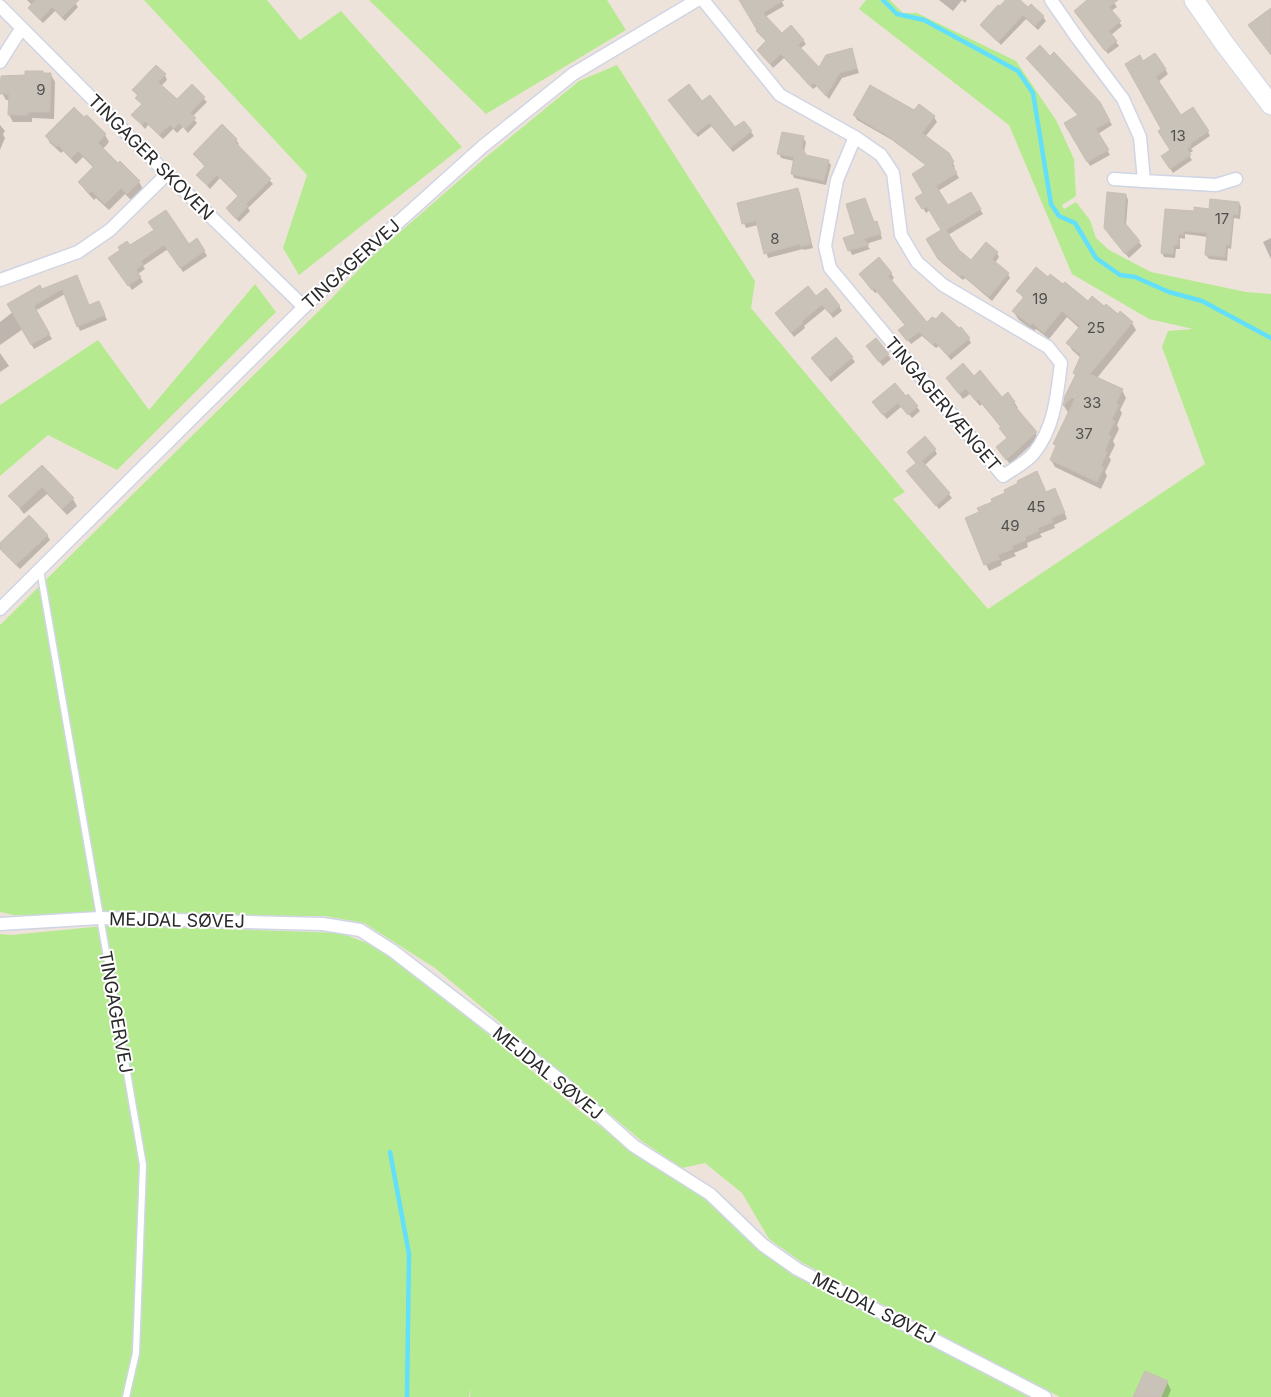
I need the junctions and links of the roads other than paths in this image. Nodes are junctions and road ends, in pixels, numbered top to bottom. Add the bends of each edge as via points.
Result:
1 (697, 0) edge
2 (702, 0) edge
3 (1051, 0) edge
4 (1194, 0) edge
5 (0, 6) edge
6 (21, 28) junction
7 (0, 62) edge
8 (1271, 105) edge
9 (855, 138) junction
10 (168, 174) junction
11 (1236, 179) dead end
12 (1114, 180) dead end
13 (1144, 181) junction
14 (0, 280) edge
15 (304, 306) junction
16 (40, 570) junction
17 (0, 609) edge
18 (100, 918) junction
19 (0, 924) edge
20 (126, 1397) edge
21 (1045, 1397) edge

1 - 15 street, TINGAGERVEJ via 573,74 482,147
2 - 9 street, TINGAGERVÆNGET via 780,95
3 - 13 street via 1123,98 1140,137
4 - 8 street
5 - 6 street, TINGAGER SKOVEN
6 - 7 street
6 - 10 street, TINGAGER SKOVEN
9 - 9 street, TINGAGERVÆNGET via 881,155 894,173 901,235 917,262 943,285 1048,346 1060,363 1055,408 1044,438 1033,454 1003,476 830,268 825,246 836,180
10 - 14 street via 110,230 78,252
10 - 15 street, TINGAGER SKOVEN
11 - 13 street via 1216,185
12 - 13 street
15 - 16 street, TINGAGERVEJ
16 - 17 street, TINGAGERVEJ
16 - 18 lane, TINGAGERVEJ
18 - 19 street, MEJDAL SØVEJ
18 - 20 lane, TINGAGERVEJ via 143,1164 136,1353
18 - 21 street, MEJDAL SØVEJ via 322,924 360,930 393,951 560,1080 634,1146 710,1194 763,1244 797,1269

